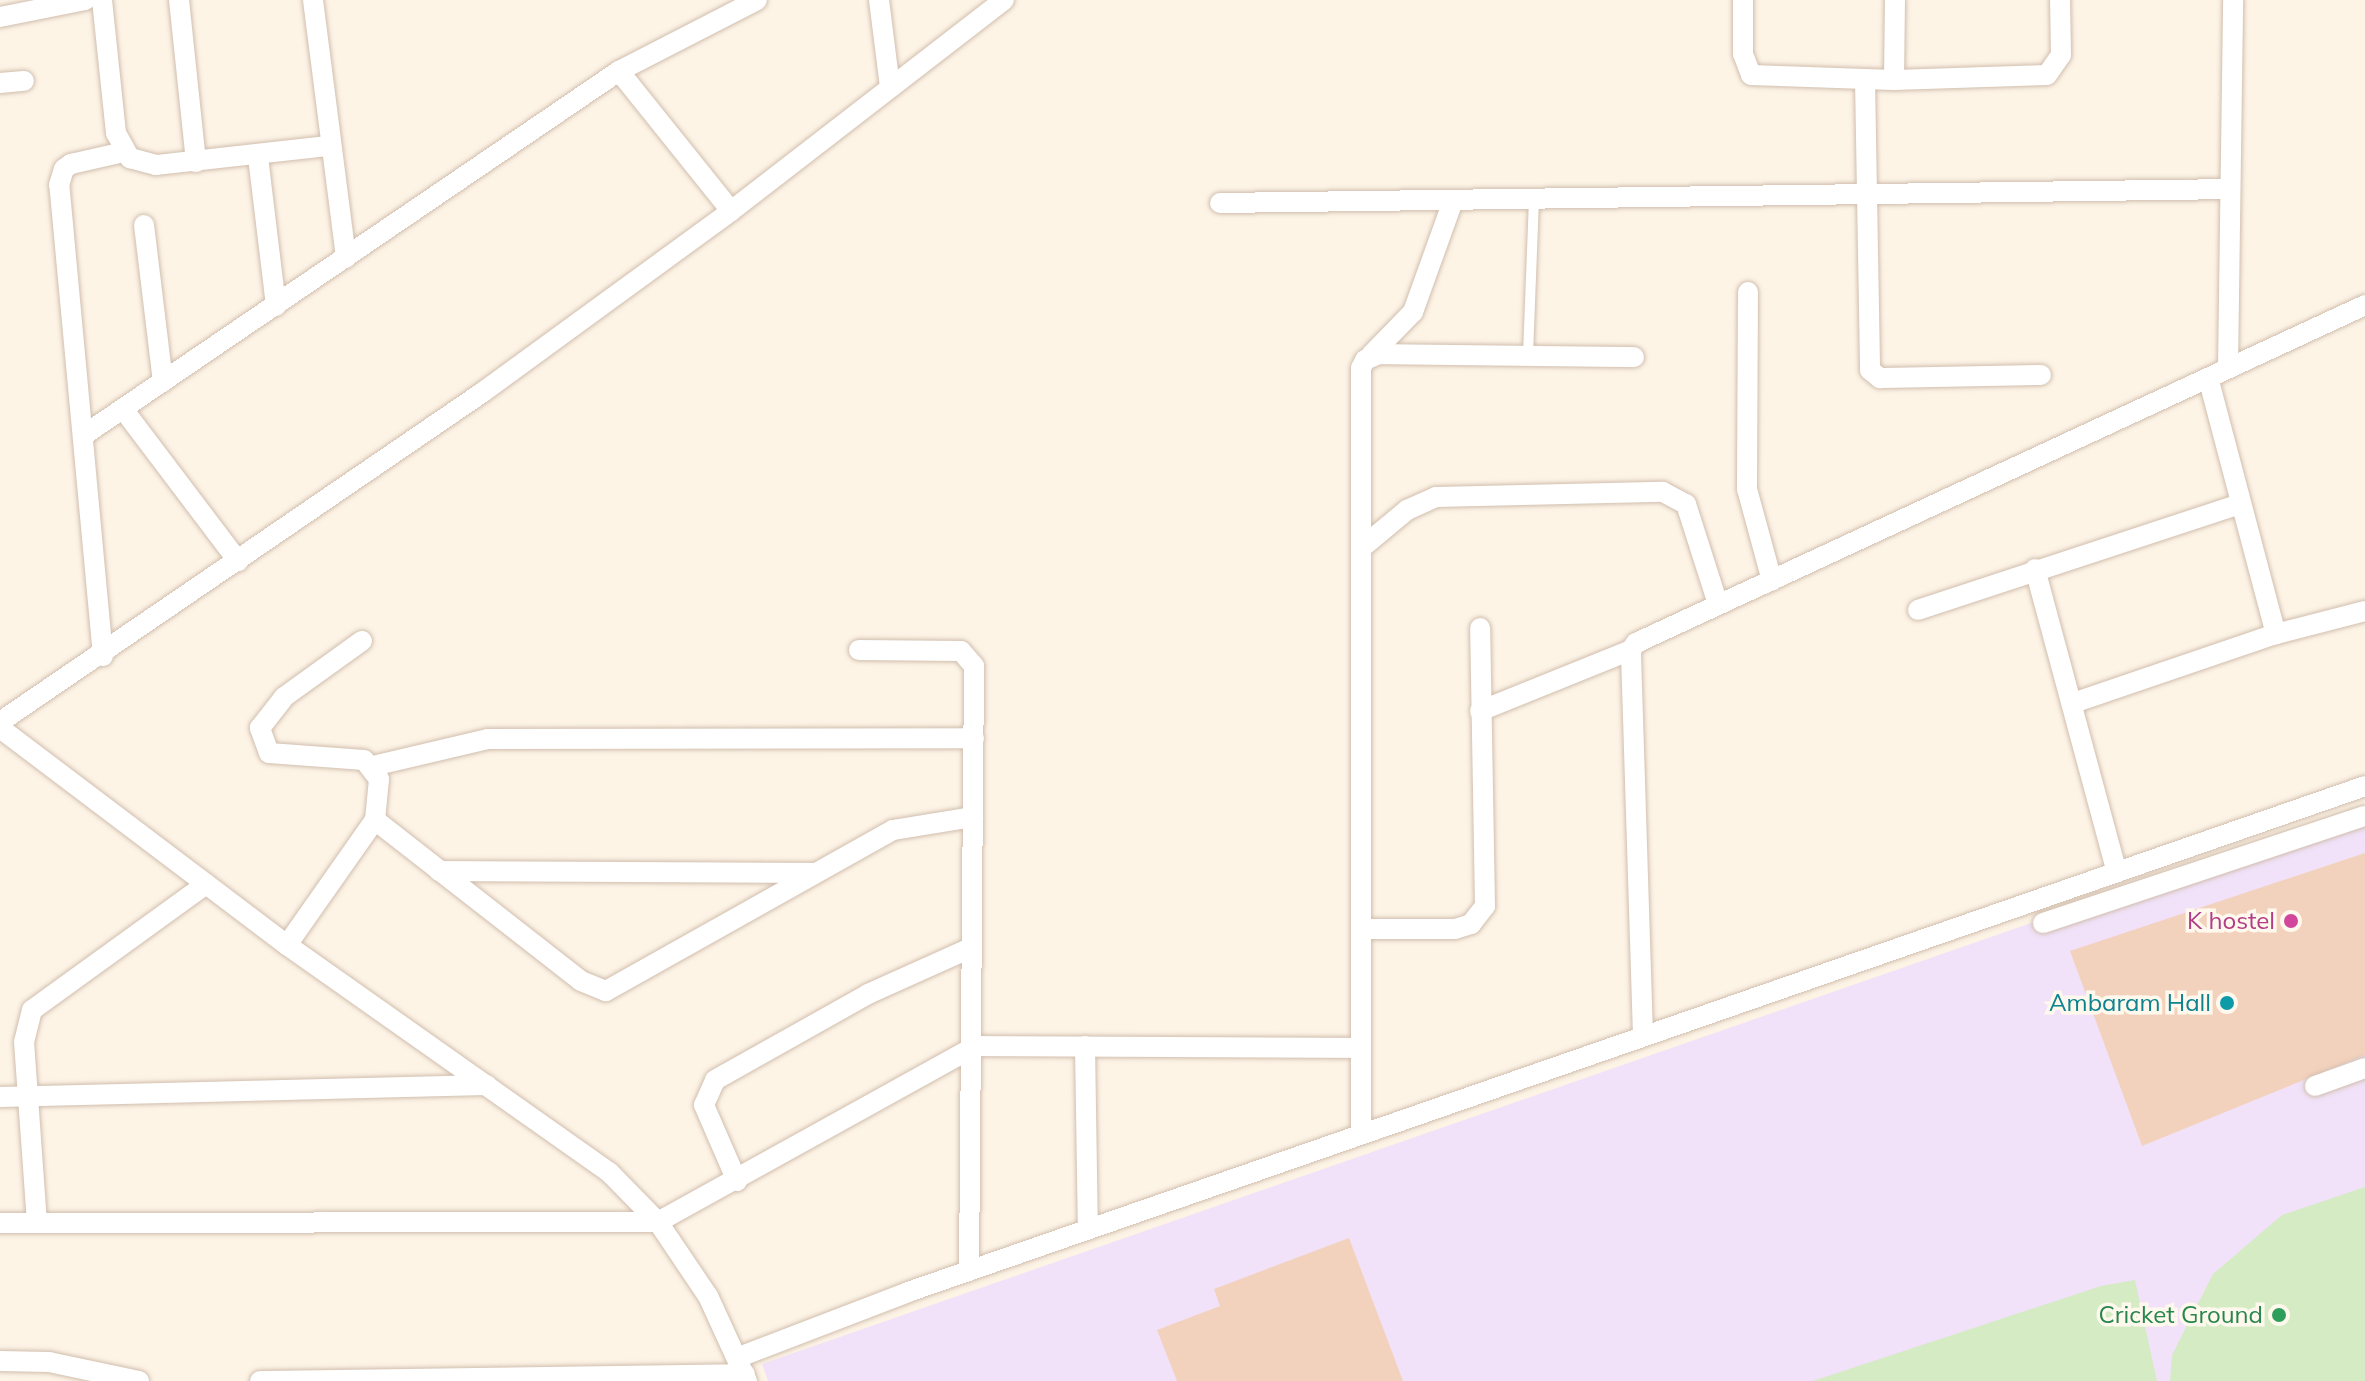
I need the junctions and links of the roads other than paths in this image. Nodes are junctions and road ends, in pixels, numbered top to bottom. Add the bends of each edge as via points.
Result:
1 (85, 0) edge
2 (102, 0) edge
3 (179, 0) edge
4 (313, 0) edge
5 (757, 0) edge
6 (879, 0) edge
7 (1004, 0) edge
8 (1743, 0) edge
9 (1895, 0) edge
10 (2060, 0) edge
11 (2233, 0) edge
12 (0, 17) edge
13 (619, 71) junction
14 (1865, 79) junction
15 (1894, 80) junction
16 (24, 81) dead end
17 (0, 83) edge
18 (890, 87) junction
19 (329, 146) junction
20 (124, 152) junction
21 (258, 157) junction
22 (196, 162) junction
23 (2230, 189) junction
24 (1866, 197) junction
25 (1453, 201) junction
26 (1534, 201) junction
27 (1220, 203) dead end
28 (731, 211) junction
29 (144, 225) dead end
30 (346, 258) junction
31 (1748, 292) dead end
32 (2365, 305) edge
33 (276, 306) junction
34 (1371, 355) junction
35 (1528, 355) junction
36 (1634, 357) dead end
37 (2228, 368) junction
38 (2041, 375) dead end
39 (2209, 381) junction
40 (163, 382) junction
41 (123, 409) junction
42 (84, 435) junction
43 (2238, 505) junction
44 (1365, 545) junction
45 (238, 561) junction
46 (2035, 569) junction
47 (1772, 581) junction
48 (1718, 604) junction
49 (1918, 610) dead end
50 (2365, 611) edge
51 (1480, 628) dead end
52 (2276, 634) junction
53 (362, 641) dead end
54 (859, 650) dead end
55 (1631, 650) junction
56 (103, 656) junction
57 (2073, 703) junction
58 (1480, 711) junction
59 (0, 725) edge
60 (974, 738) junction
61 (373, 766) junction
62 (2365, 786) edge
63 (2365, 816) edge
64 (973, 817) junction
65 (375, 820) junction
66 (439, 871) junction
67 (2117, 872) junction
68 (815, 873) junction
69 (206, 884) junction
70 (2043, 923) dead end
71 (1362, 929) junction
72 (287, 945) junction
73 (968, 949) junction
74 (1643, 1036) junction
75 (975, 1046) junction
76 (1085, 1046) junction
77 (1361, 1048) junction
78 (2365, 1068) edge
79 (487, 1085) junction
80 (2315, 1086) dead end
81 (30, 1096) junction
82 (0, 1097) edge
83 (1361, 1134) junction
84 (737, 1181) junction
85 (658, 1222) junction
86 (0, 1223) edge
87 (37, 1223) junction
88 (1088, 1229) junction
89 (969, 1271) junction
90 (0, 1361) edge
91 (744, 1371) edge
92 (114, 1380) edge
93 (139, 1381) edge
94 (260, 1381) edge

1 - 12 street
2 - 20 street via 116,133
3 - 22 street
4 - 19 street
5 - 13 street
6 - 18 street
7 - 18 street
8 - 14 street via 1743,54 1751,75
9 - 15 street
10 - 15 street via 2061,55 2047,75
11 - 23 street
13 - 28 street
13 - 30 street
14 - 15 street
14 - 24 street
16 - 17 street
18 - 28 street
19 - 21 street
19 - 30 street
20 - 22 street via 156,165
20 - 42 street via 71,164 60,175
21 - 22 street
21 - 33 street
23 - 24 street
23 - 37 street
24 - 26 street
24 - 38 street via 1868,365 1873,374
25 - 26 street
25 - 27 street
25 - 34 street via 1413,312
26 - 35 lane
28 - 45 street via 483,392
29 - 40 street
30 - 33 street
31 - 47 street via 1747,489
32 - 37 street
33 - 40 street
34 - 35 street
34 - 44 street via 1360,378
35 - 36 street
37 - 39 street
39 - 43 street
39 - 47 street
40 - 41 street
41 - 42 street
41 - 45 street
42 - 56 street
43 - 46 street
43 - 52 street
44 - 48 street via 1407,510 1436,497 1663,492 1686,504
44 - 71 street
45 - 56 street
46 - 49 street
46 - 57 street
47 - 48 street
48 - 55 street via 1646,636
50 - 52 street
51 - 58 street
52 - 57 street
53 - 61 street via 273,707 260,736 269,753 347,757
54 - 60 street via 966,653 974,666
55 - 58 street
55 - 74 street
56 - 59 street
57 - 67 street
58 - 71 street via 1485,906 1480,916 1463,927 1433,933
59 - 69 street
60 - 61 street via 488,739
60 - 64 street
61 - 65 street via 381,792
62 - 67 street
63 - 70 street
64 - 68 street via 903,825
64 - 73 street
65 - 66 street
65 - 72 street
66 - 68 street
66 - 68 street via 581,981 606,991 617,990
67 - 74 street
69 - 72 street
69 - 81 street via 32,1010 24,1042
71 - 77 street
72 - 79 street
73 - 75 street
73 - 84 street via 868,994 715,1080 704,1105
74 - 83 street
75 - 76 street
75 - 84 street
75 - 89 street
76 - 77 street
76 - 88 street
77 - 83 street
78 - 80 street
79 - 81 street
79 - 85 street via 609,1172
81 - 82 street
81 - 87 street
83 - 88 street
84 - 85 street
85 - 87 street
85 - 91 street via 708,1296
86 - 87 street
88 - 89 street
89 - 91 street
90 - 92 street via 49,1362
91 - 94 street
92 - 93 street

